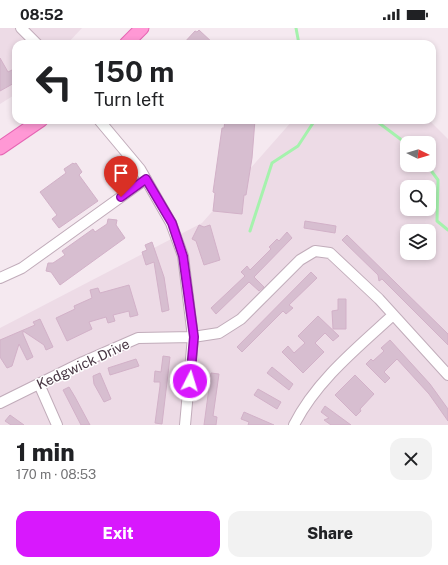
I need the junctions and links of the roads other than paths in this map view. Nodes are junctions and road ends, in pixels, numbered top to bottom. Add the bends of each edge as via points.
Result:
1 (21, 28) edge
2 (142, 28) edge
3 (33, 40) edge
4 (130, 40) edge
5 (35, 124) edge
6 (102, 124) edge
7 (0, 148) edge
8 (146, 179) junction
9 (0, 278) edge
10 (393, 315) junction
11 (194, 337) junction
12 (448, 376) edge
13 (39, 384) junction
14 (0, 403) edge
15 (57, 425) edge
16 (186, 425) edge
17 (294, 425) edge

1 - 3 street
2 - 4 main road
5 - 7 main road
6 - 8 street
8 - 9 street via 22,268
8 - 11 street via 172,223 183,256
10 - 11 street, Kedgwick Drive via 330,254 315,251 300,260 241,319 219,333
10 - 12 street, Kedgwick Drive
10 - 17 street via 342,363 302,408
11 - 13 street, Kedgwick Drive via 138,338
11 - 16 street
13 - 14 street, Kedgwick Drive
13 - 15 street

